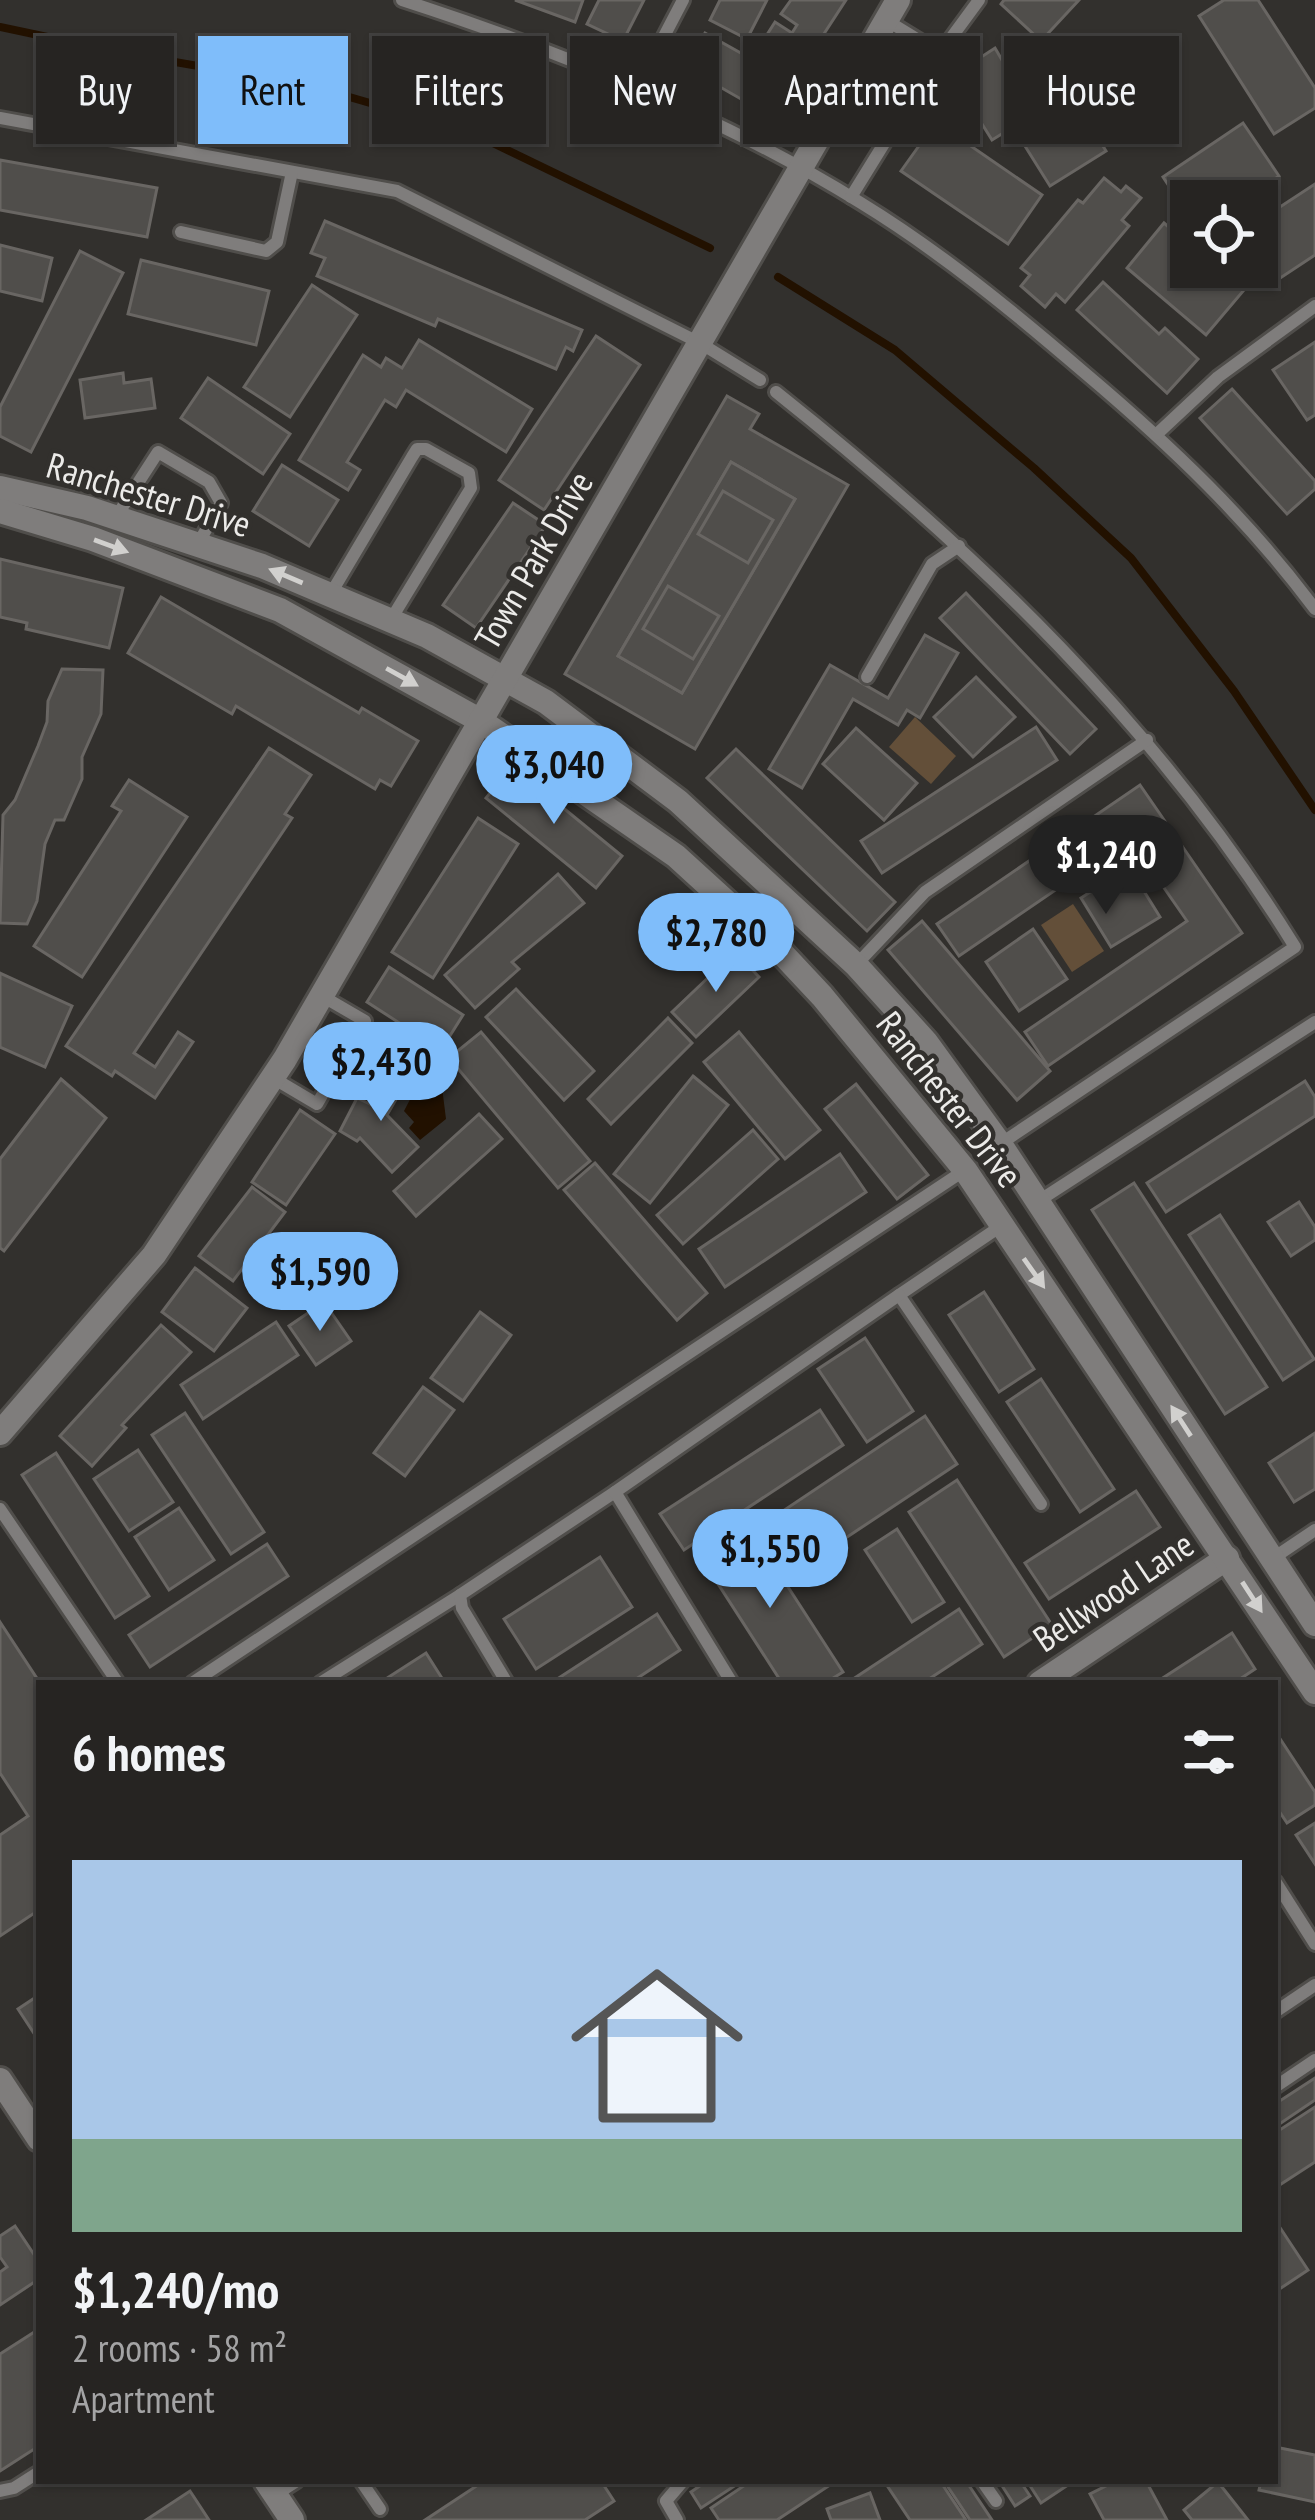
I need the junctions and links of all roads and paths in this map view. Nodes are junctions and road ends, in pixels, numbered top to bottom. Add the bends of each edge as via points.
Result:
1 (402, 0) edge
2 (682, 0) edge
3 (980, 0) edge
4 (892, 10) edge
5 (664, 36) edge
6 (921, 36) edge
7 (953, 36) edge
8 (570, 60) edge
9 (0, 118) edge
10 (719, 128) edge
11 (884, 144) edge
12 (800, 167) junction
13 (292, 172) junction
14 (851, 197) junction
15 (181, 232) dead end
16 (1315, 306) edge
17 (700, 343) junction
18 (760, 380) dead end
19 (776, 392) dead end
20 (1157, 434) junction
21 (0, 488) edge
22 (0, 511) edge
23 (115, 518) junction
24 (188, 542) junction
25 (959, 546) junction
26 (169, 567) junction
27 (330, 595) junction
28 (1315, 609) edge
29 (389, 622) junction
30 (868, 677) dead end
31 (504, 682) junction
32 (481, 721) junction
33 (1147, 740) junction
34 (805, 919) junction
35 (778, 950) junction
36 (856, 965) junction
37 (322, 996) junction
38 (1315, 1022) edge
39 (273, 1078) junction
40 (1000, 1144) junction
41 (965, 1170) junction
42 (1036, 1203) junction
43 (1001, 1226) junction
44 (899, 1295) junction
45 (0, 1433) edge
46 (1207, 1461) junction
47 (1177, 1481) junction
48 (615, 1492) junction
49 (1041, 1504) dead end
50 (0, 1509) edge
51 (1315, 1530) edge
52 (1227, 1558) junction
53 (1272, 1559) junction
54 (460, 1595) junction
55 (1315, 1624) edge
56 (116, 1680) edge
57 (197, 1680) edge
58 (325, 1680) edge
59 (505, 1680) edge
60 (731, 1680) edge
61 (1044, 1680) edge
62 (1315, 1692) edge
63 (1278, 1886) edge
64 (1315, 1944) edge
65 (1315, 1985) edge
66 (1278, 2010) edge
67 (1315, 2060) edge
68 (0, 2080) edge
69 (1278, 2085) edge
70 (36, 2134) edge
71 (36, 2475) edge
72 (363, 2484) edge
73 (680, 2484) edge
74 (984, 2484) edge
75 (279, 2486) edge
76 (0, 2491) edge
77 (996, 2501) dead end
78 (380, 2510) dead end
79 (292, 2520) edge
80 (677, 2520) edge

1 - 8 lane
2 - 5 lane
3 - 7 lane
4 - 6 lane
4 - 12 street, Town Park Drive
9 - 13 lane
10 - 12 lane
11 - 14 lane
12 - 14 lane
12 - 17 street, Town Park Drive
13 - 15 lane via 277,242 266,251
13 - 17 lane via 397,191
14 - 20 lane via 1001,302
16 - 20 lane
17 - 18 lane
17 - 31 street, Town Park Drive
19 - 25 lane
20 - 28 lane
21 - 23 street, Ranchester Drive
22 -> 26 street, Ranchester Drive
23 - 24 street, Ranchester Drive
23 - 24 lane via 158,452 209,482 220,502
24 - 26 street
27 -> 24 street, Ranchester Drive
25 - 30 lane via 932,564
25 - 33 lane
26 -> 32 street, Ranchester Drive via 280,610
27 - 29 street, Ranchester Drive
27 - 29 lane via 417,449 426,448 469,473 471,488
29 - 31 street, Ranchester Drive
31 - 32 street, Town Park Drive
31 - 34 street, Ranchester Drive via 546,702 678,801
32 - 35 street, Ranchester Drive via 676,856
32 - 37 street, Town Park Drive
33 - 36 lane via 916,900
33 - 40 lane via 1295,947
34 - 35 street
34 - 36 street, Ranchester Drive
35 - 41 street, Ranchester Drive
36 - 40 street, Ranchester Drive via 926,1042
37 - 39 street, Town Park Drive
37 - 39 lane via 365,1021 317,1104
38 - 42 lane
39 - 45 street, Town Park Drive via 154,1255
40 - 42 street, Ranchester Drive
41 - 43 street, Ranchester Drive
41 - 57 lane
42 - 43 street
46 -> 42 street, Ranchester Drive
43 - 44 lane
43 -> 47 street, Ranchester Drive
44 - 48 lane
44 - 49 lane
46 - 47 street
46 - 53 street, Ranchester Drive
47 - 52 street, Ranchester Drive
48 - 54 lane
48 - 60 lane
50 - 56 lane
51 - 53 lane
52 - 61 street, Bellwood Lane
52 -> 62 street, Ranchester Drive
53 - 55 street, Ranchester Drive
54 - 58 lane
54 - 59 lane
63 - 64 lane
65 - 66 lane
67 - 69 lane
68 - 70 street
71 - 76 lane
72 - 78 lane
73 - 80 lane via 666,2500
74 - 77 lane
75 - 79 street

